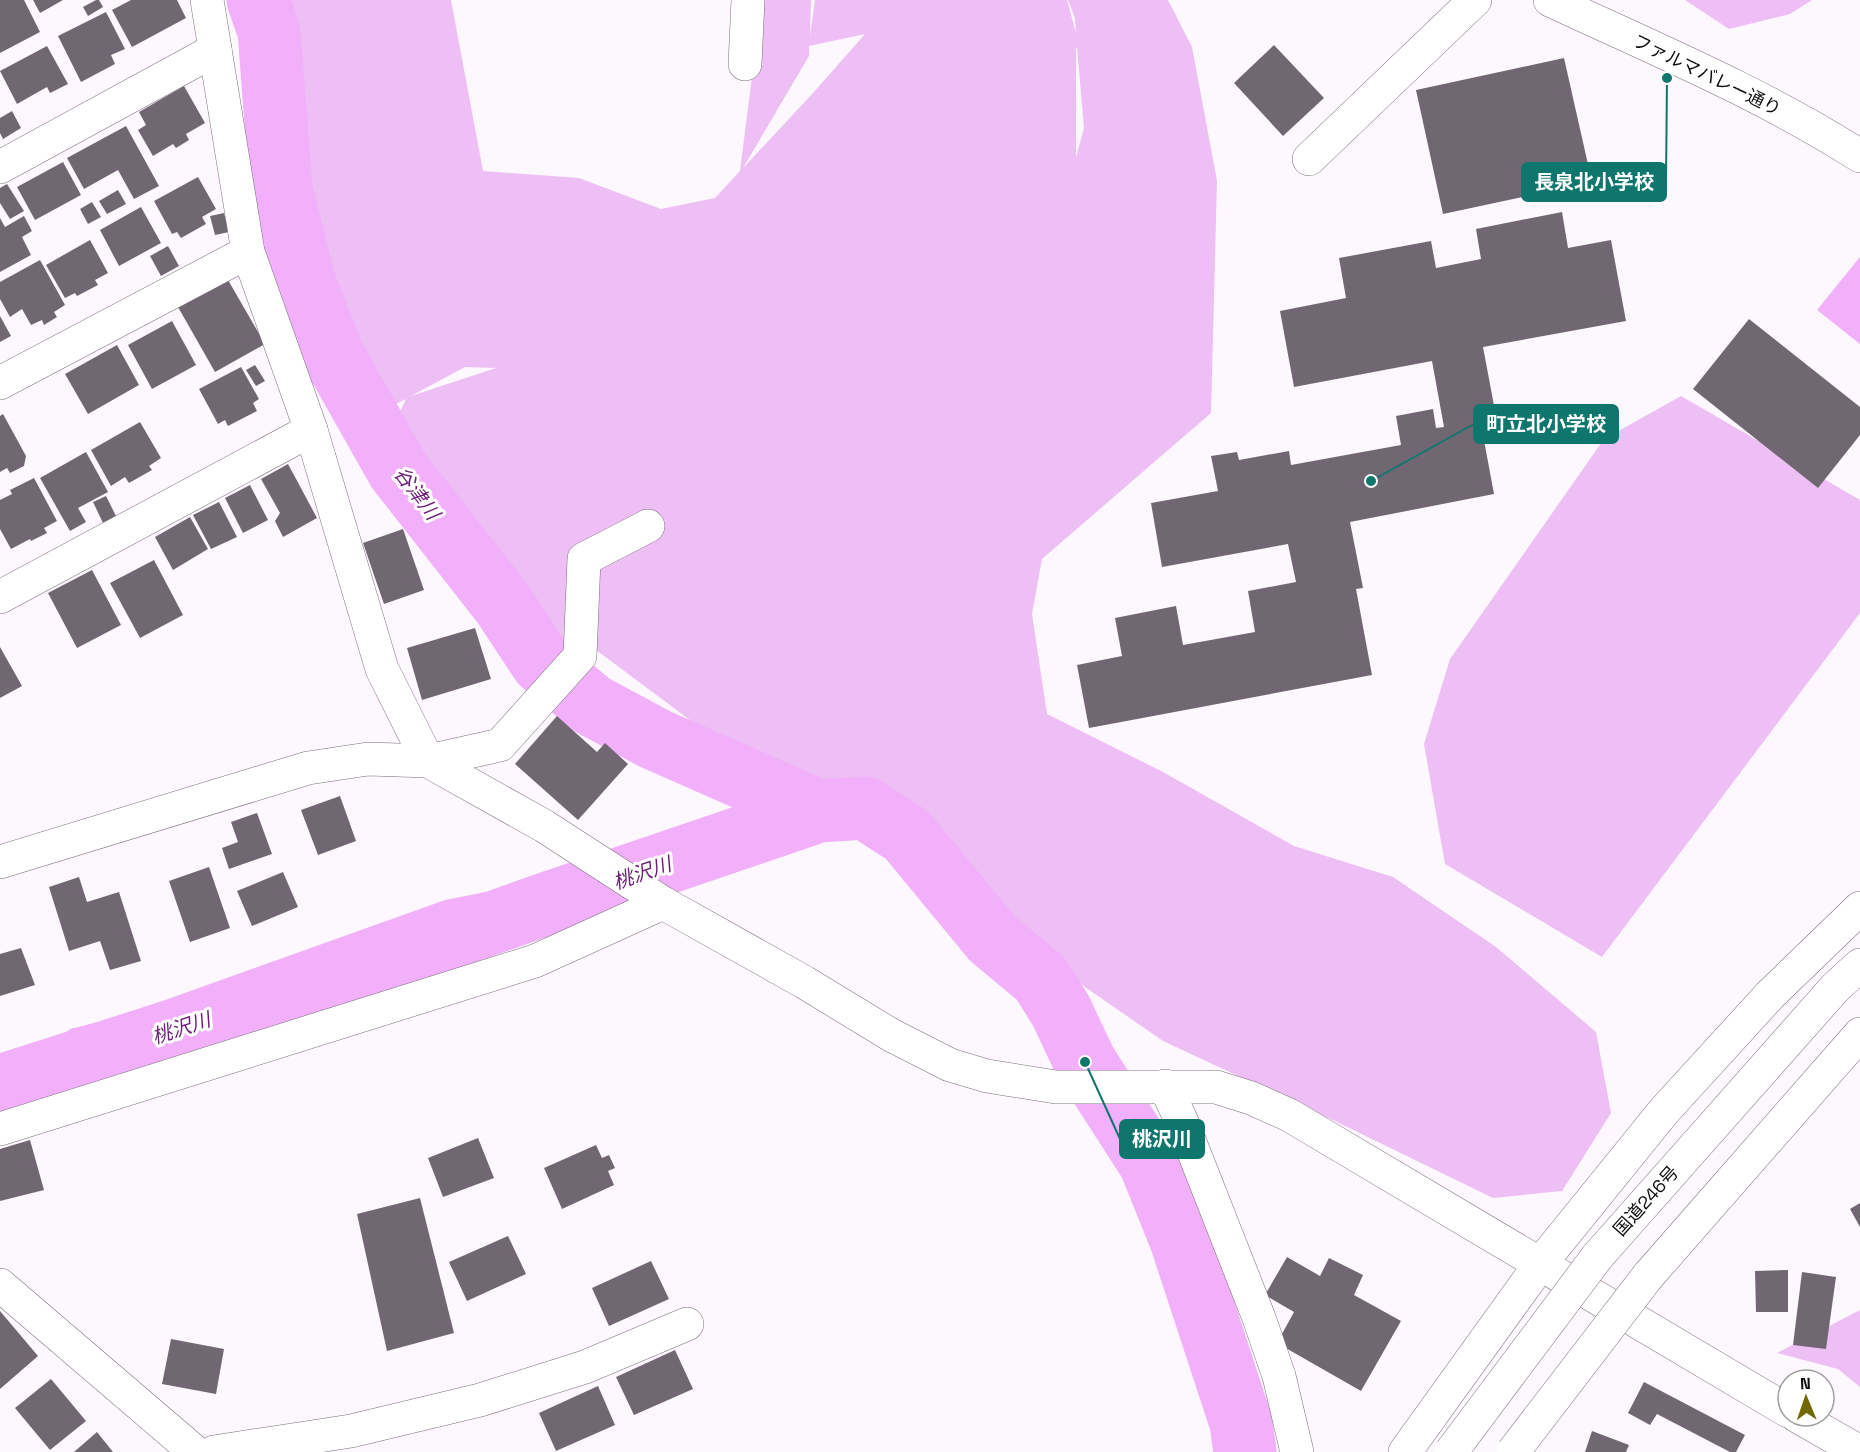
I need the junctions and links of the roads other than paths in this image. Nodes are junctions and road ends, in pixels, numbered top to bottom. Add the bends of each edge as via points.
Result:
1 (207, 0) edge
2 (748, 0) edge
3 (1475, 0) edge
4 (1550, 0) edge
5 (215, 50) junction
6 (745, 64) dead end
7 (1860, 156) edge
8 (1308, 159) dead end
9 (0, 167) edge
10 (248, 252) junction
11 (0, 383) edge
12 (311, 430) junction
13 (648, 526) dead end
14 (0, 597) edge
15 (428, 761) junction
16 (0, 862) edge
17 (663, 903) junction
18 (1860, 908) edge
19 (1860, 965) edge
20 (1860, 1034) edge
21 (1157, 1086) junction
22 (0, 1129) edge
23 (1541, 1263) junction
24 (0, 1286) edge
25 (687, 1324) dead end
26 (1776, 1404) edge
27 (1814, 1428) edge
28 (1841, 1447) edge
29 (195, 1452) edge
30 (214, 1452) edge
31 (1297, 1452) edge
32 (1405, 1452) edge
33 (1451, 1452) edge
34 (1513, 1452) edge

1 - 5 main road
2 - 6 main road
3 - 8 main road
4 - 7 main road, ファルマバレー通り via 1774,106
5 - 9 main road
5 - 10 main road
10 - 11 main road
10 - 12 main road
12 - 14 main road
12 - 15 main road via 382,669
13 - 15 main road via 584,559 580,656 500,745
15 - 16 main road via 368,759 308,768
15 - 17 main road via 544,826
17 - 21 main road via 950,1065 987,1076 1056,1087
17 - 22 main road via 535,961
18 - 23 main road via 1770,995 1664,1111
19 - 33 main road, 国道246号, bridge via 1835,988 1597,1257
20 - 34 main road, bridge via 1648,1276
21 - 23 main road via 1215,1087 1289,1115
21 - 31 main road via 1182,1122 1220,1217 1279,1376
23 - 26 main road
23 - 32 main road
24 - 29 main road
25 - 30 main road via 585,1367 480,1400 351,1431
27 - 28 main road

